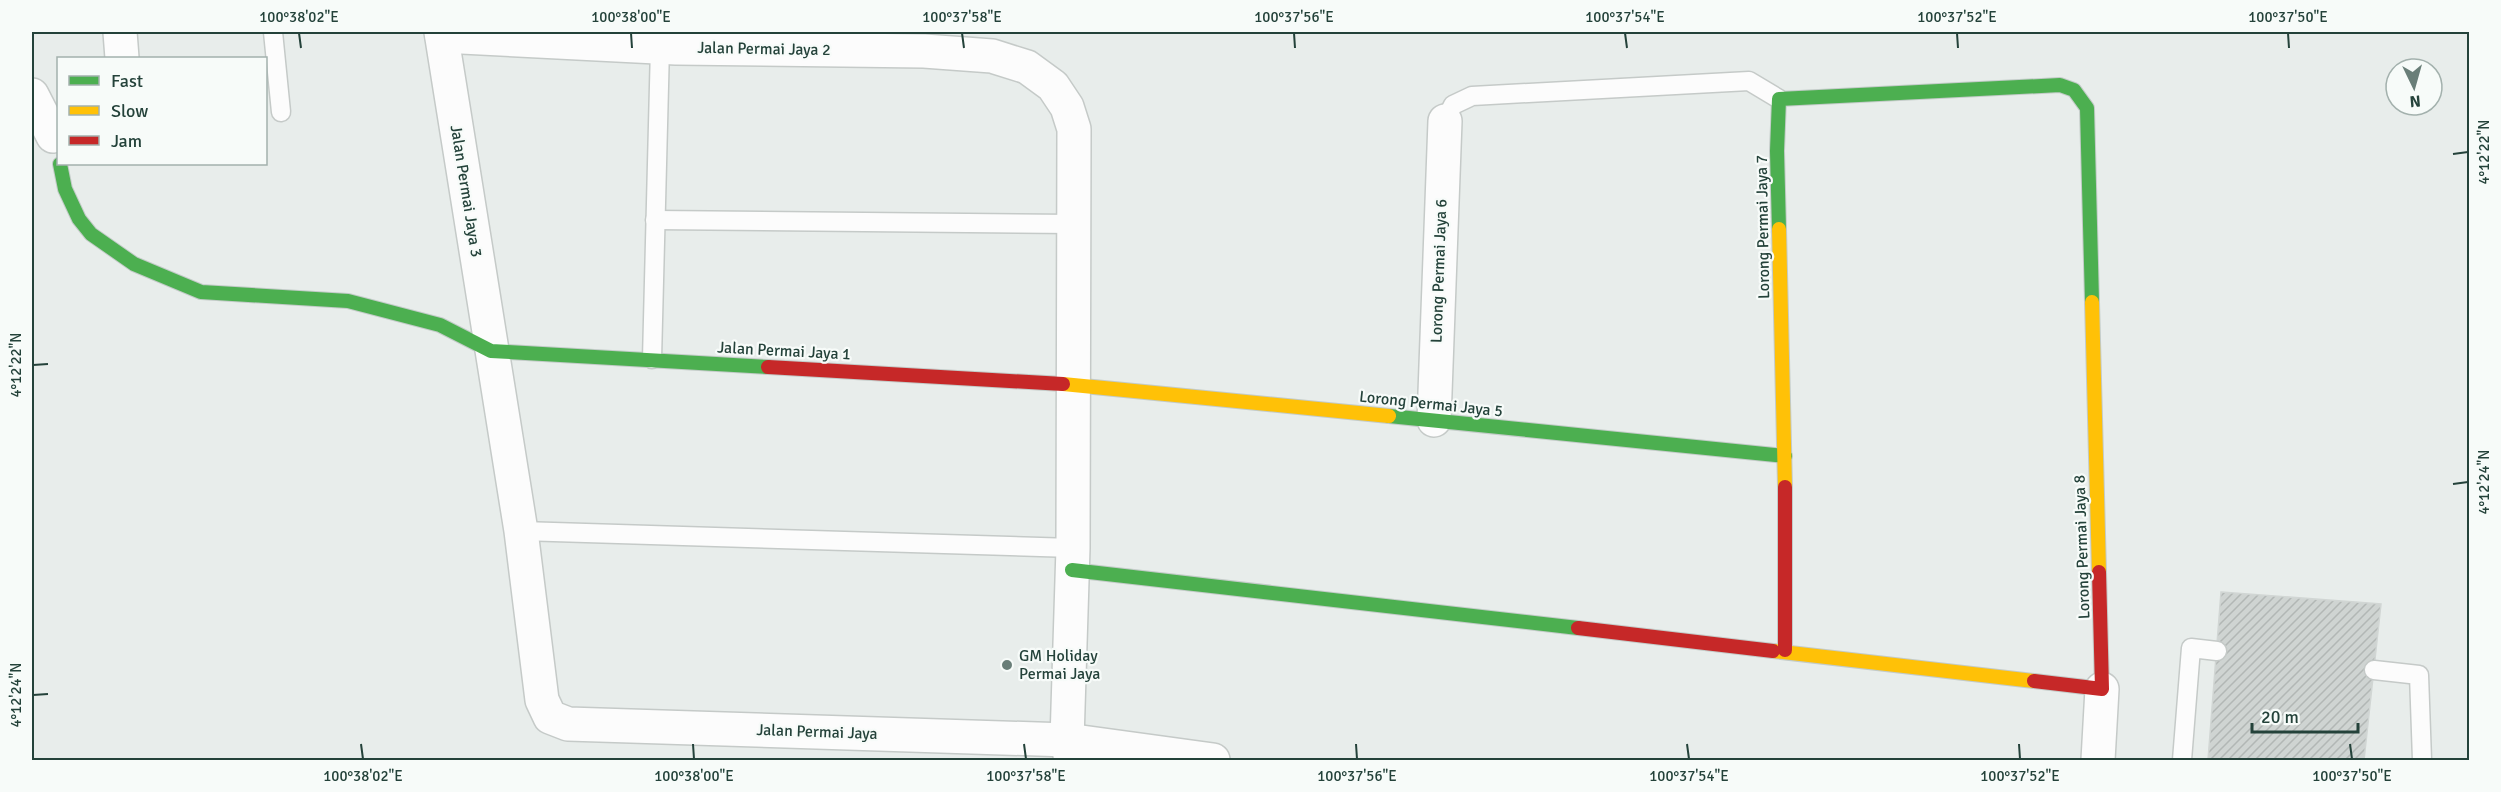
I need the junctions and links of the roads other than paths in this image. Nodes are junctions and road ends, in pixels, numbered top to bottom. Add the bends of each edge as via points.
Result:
1 (120, 32) edge
2 (273, 32) edge
3 (442, 34) edge
4 (671, 42) edge
5 (122, 57) edge
6 (32, 95) edge
7 (1779, 99) junction
8 (281, 112) dead end
9 (1445, 121) joint
10 (57, 149) edge
11 (60, 165) edge
12 (655, 220) junction
13 (1073, 224) junction
14 (491, 351) junction
15 (652, 359) junction
16 (1074, 385) junction
17 (1434, 420) junction
18 (1785, 456) junction
19 (521, 531) junction
20 (1073, 559) junction
21 (1785, 651) junction
22 (2217, 651) dead end
23 (2374, 670) dead end
24 (2102, 689) junction
25 (568, 724) joint
26 (1065, 754) edge
27 (1213, 760) edge
28 (2097, 760) edge
29 (2182, 760) edge
30 (2422, 760) edge

1 - 5 street
2 - 8 lane
3 - 4 street, Jalan Permai Jaya 2
3 - 14 street, Jalan Permai Jaya 3
4 - 12 lane
4 - 13 street, Jalan Permai Jaya 2 via 924,51 992,56 1027,67 1053,86 1067,106 1074,129
6 - 10 street
7 - 9 lane via 1749,81 1472,96 1453,105
7 - 18 street, Lorong Permai Jaya 7
7 - 24 street, Lorong Permai Jaya 8 via 2060,85 2074,90 2087,108
9 - 17 street, Lorong Permai Jaya 6
11 - 14 street via 65,189 79,219 91,234 134,264 201,292 348,301 440,325
12 - 13 lane
12 - 15 lane
13 - 16 street
14 - 15 street, Jalan Permai Jaya 1
14 - 19 street, Jalan Permai Jaya 3
15 - 16 street, Jalan Permai Jaya 1
16 - 17 street, Lorong Permai Jaya 5
16 - 20 street
17 - 18 street, Lorong Permai Jaya 5
18 - 21 street, Lorong Permai Jaya 7
19 - 20 lane
19 - 25 street, Jalan Permai Jaya 3 via 542,700 550,717
20 - 21 street
20 - 26 street
21 - 24 street
22 - 29 lane via 2191,648
23 - 30 lane via 2419,675
24 - 28 street
25 - 26 street, Jalan Permai Jaya
26 - 27 street, Jalan Permai Jaya

